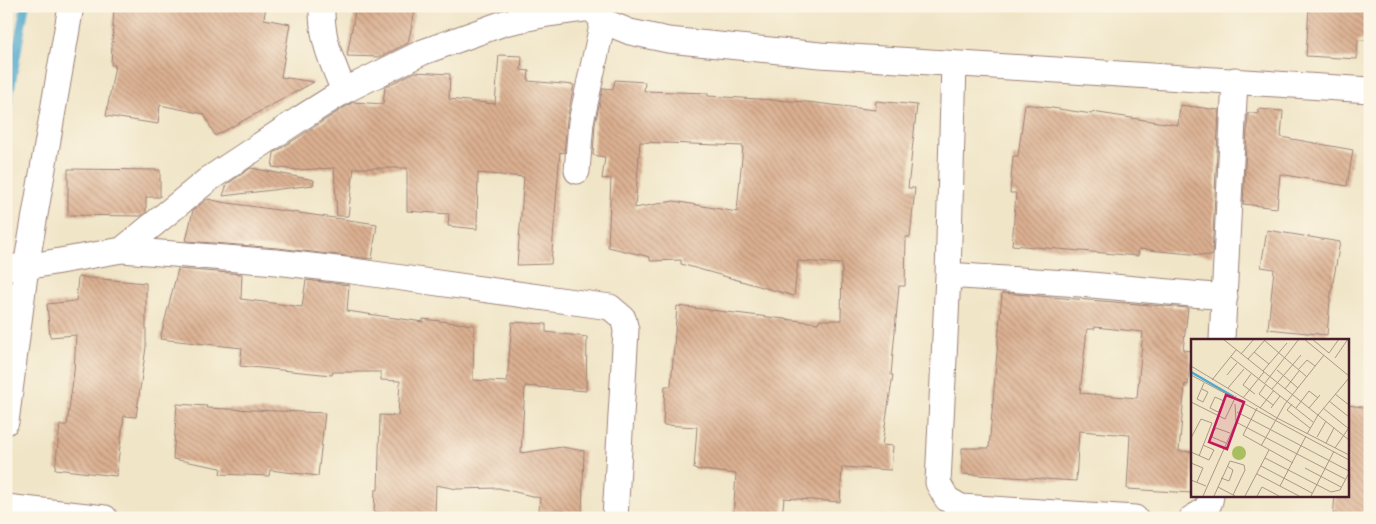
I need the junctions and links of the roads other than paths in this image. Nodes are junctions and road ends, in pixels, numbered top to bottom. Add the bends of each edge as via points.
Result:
1 (71, 6) edge
2 (322, 6) edge
3 (595, 12) edge
4 (954, 64) junction
5 (1235, 80) junction
6 (1370, 90) edge
7 (344, 91) junction
8 (577, 171) dead end
9 (122, 250) junction
10 (16, 267) edge
11 (948, 275) junction
12 (1225, 296) junction
13 (1222, 339) edge
14 (6, 422) edge
15 (1211, 496) edge
16 (6, 507) edge
17 (1068, 516) edge
18 (106, 518) edge
19 (615, 518) edge
20 (1135, 518) edge
21 (1192, 518) edge

1 - 10 street
2 - 7 street via 327,50
3 - 4 street via 630,32 668,40
3 - 7 street via 547,14 504,23 423,52
3 - 8 street
4 - 5 street
4 - 11 street
5 - 6 street
5 - 12 street
7 - 9 street via 209,179
9 - 10 street
9 - 19 street via 345,270 610,307 623,318 626,330
10 - 14 street
11 - 12 street
11 - 17 street via 938,483 947,499 961,506
12 - 13 street
15 - 21 street via 1204,512
16 - 18 street
17 - 20 street

